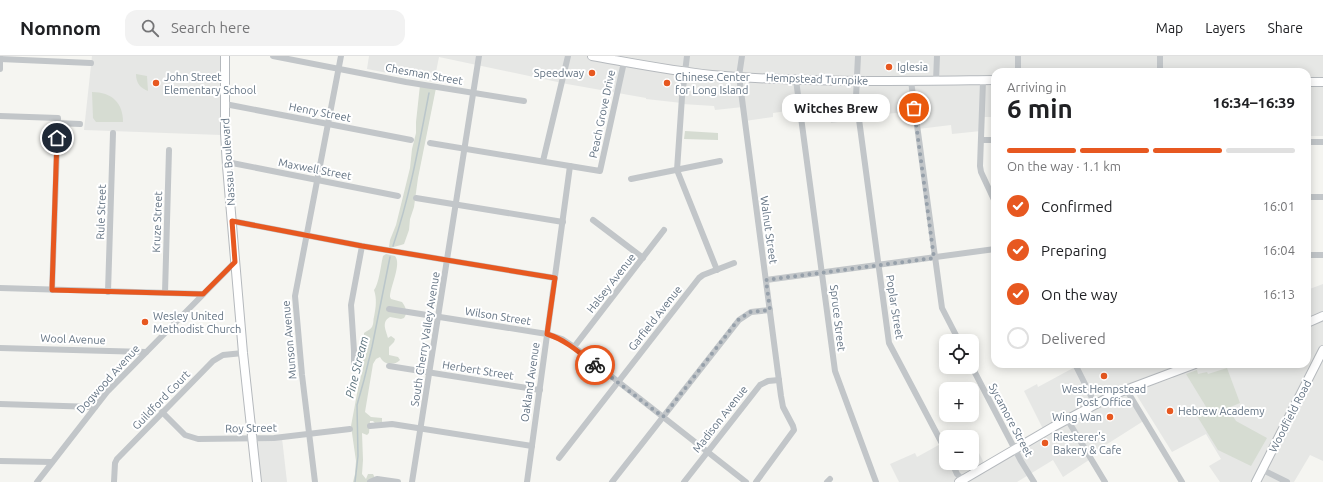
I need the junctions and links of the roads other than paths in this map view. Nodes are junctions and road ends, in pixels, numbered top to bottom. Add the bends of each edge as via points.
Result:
1 (0, 56) edge
2 (224, 56) edge
3 (274, 56) edge
4 (341, 56) edge
5 (480, 56) edge
6 (568, 56) edge
7 (592, 56) edge
8 (687, 56) edge
9 (742, 56) edge
10 (858, 56) edge
11 (936, 56) edge
12 (1018, 56) edge
13 (1160, 56) edge
14 (0, 59) edge
15 (624, 62) junction
16 (91, 63) dead end
17 (1018, 68) edge
18 (1160, 68) edge
19 (0, 69) edge
20 (338, 69) junction
21 (685, 71) junction
22 (739, 76) junction
23 (796, 80) junction
24 (936, 80) junction
25 (983, 80) junction
26 (991, 80) edge
27 (857, 81) junction
28 (911, 81) junction
29 (1311, 82) edge
30 (1323, 82) edge
31 (474, 93) junction
32 (524, 101) dead end
33 (225, 104) junction
34 (0, 116) edge
35 (58, 121) junction
36 (80, 124) dead end
37 (328, 124) junction
38 (113, 133) dead end
39 (411, 140) dead end
40 (981, 140) junction
41 (991, 140) edge
42 (1311, 142) edge
43 (1323, 142) edge
44 (430, 143) dead end
45 (465, 149) junction
46 (169, 150) dead end
47 (543, 161) junction
48 (720, 161) dead end
49 (227, 162) junction
50 (570, 166) junction
51 (677, 170) junction
52 (631, 179) dead end
53 (317, 180) junction
54 (991, 193) edge
55 (398, 196) dead end
56 (1311, 196) edge
57 (1323, 197) edge
58 (416, 198) dead end
59 (456, 205) junction
60 (593, 220) dead end
61 (232, 221) junction
62 (562, 222) junction
63 (664, 230) dead end
64 (306, 235) junction
65 (362, 246) junction
66 (991, 250) edge
67 (1321, 255) edge
68 (643, 258) junction
69 (934, 258) junction
70 (1311, 258) edge
71 (447, 261) junction
72 (235, 262) junction
73 (734, 263) dead end
74 (878, 265) junction
75 (717, 270) junction
76 (822, 273) junction
77 (555, 278) junction
78 (766, 280) junction
79 (0, 288) edge
80 (52, 290) junction
81 (108, 292) junction
82 (165, 293) junction
83 (203, 294) junction
84 (389, 309) dead end
85 (770, 310) junction
86 (438, 317) junction
87 (1322, 318) edge
88 (1311, 322) edge
89 (547, 334) junction
90 (955, 334) edge
91 (574, 347) junction
92 (0, 348) edge
93 (1323, 350) edge
94 (146, 352) junction
95 (243, 353) junction
96 (354, 364) dead end
97 (389, 366) dead end
98 (1077, 368) edge
99 (1184, 368) edge
100 (429, 373) junction
101 (976, 374) edge
102 (779, 380) junction
103 (618, 382) junction
104 (1126, 389) junction
105 (540, 390) junction
106 (0, 404) edge
107 (1095, 404) junction
108 (95, 407) junction
109 (162, 412) junction
110 (663, 417) junction
111 (1067, 419) junction
112 (370, 426) dead end
113 (420, 428) junction
114 (350, 429) dead end
115 (309, 434) junction
116 (252, 438) junction
117 (939, 438) edge
118 (532, 446) junction
119 (1014, 449) junction
120 (708, 452) junction
121 (559, 458) dead end
122 (0, 461) edge
123 (52, 462) junction
124 (955, 470) edge
125 (1262, 470) junction
126 (962, 481) edge
127 (37, 482) edge
128 (114, 482) edge
129 (257, 482) edge
130 (315, 482) edge
131 (370, 482) edge
132 (398, 482) edge
133 (412, 482) edge
134 (527, 482) edge
135 (612, 482) edge
136 (684, 482) edge
137 (746, 482) edge
138 (756, 482) edge
139 (876, 482) edge
140 (1034, 482) edge
141 (1106, 482) edge
142 (1182, 482) edge
143 (1256, 482) edge
144 (1287, 482) edge

1 - 14 street
2 - 33 main road, Nassau Boulevard
3 - 20 street, Chesman Street
4 - 20 street, Munson Avenue
5 - 31 street, South Cherry Valley Avenue
6 - 47 street
7 - 15 main road, Hempstead Turnpike
8 - 21 street
9 - 22 street, Walnut Street
10 - 27 street, Poplar Street
11 - 24 street
12 - 17 street
13 - 18 street
14 - 16 street
14 - 19 street
15 - 21 main road, Hempstead Turnpike
15 - 50 street, Peach Grove Drive via 600,170
20 - 31 street, Chesman Street
20 - 37 street, Munson Avenue
21 - 22 main road, Hempstead Turnpike
21 - 51 street
22 - 23 main road, Hempstead Turnpike
22 - 78 street, Walnut Street
23 - 27 main road, Hempstead Turnpike
23 - 76 street, Spruce Street
24 - 25 main road, Hempstead Turnpike
24 - 28 main road, Hempstead Turnpike
25 - 26 main road, Hempstead Turnpike
25 - 40 street
27 - 28 main road, Hempstead Turnpike
27 - 74 street, Poplar Street via 856,97
28 - 69 street
29 - 30 main road
31 - 32 street, Chesman Street
31 - 45 street, South Cherry Valley Avenue
33 - 37 street, Henry Street
33 - 49 main road, Nassau Boulevard
34 - 35 street
35 - 36 street
35 - 80 street
37 - 39 street, Henry Street
37 - 53 street, Munson Avenue
38 - 81 street, Rule Street
40 - 41 street
40 - 54 street via 981,172
42 - 43 street
44 - 45 street
45 - 47 street
45 - 59 street, South Cherry Valley Avenue
46 - 82 street, Kruze Street
47 - 50 street
48 - 51 street
49 - 53 street, Maxwell Street
49 - 61 main road, Nassau Boulevard
50 - 62 street, Oakland Avenue
51 - 52 street
51 - 75 street
53 - 55 street, Maxwell Street
53 - 64 street, Munson Avenue
56 - 57 street
58 - 59 street
59 - 62 street
59 - 71 street, South Cherry Valley Avenue
60 - 68 street
61 - 64 street
61 - 72 main road, Nassau Boulevard
62 - 77 street, Oakland Avenue
63 - 68 street, Halsey Avenue
64 - 65 street
64 - 115 street, Munson Avenue via 295,296
65 - 71 street
65 - 96 street via 350,305
66 - 69 street
67 - 70 street
68 - 91 street, Halsey Avenue
69 - 74 street
69 - 90 street via 942,308
71 - 77 street
71 - 86 street, South Cherry Valley Avenue
72 - 83 street, Dogwood Avenue
72 - 95 main road, Nassau Boulevard
73 - 75 street, Garfield Avenue
74 - 76 street
74 - 117 street, Poplar Street via 889,343
75 - 103 street, Garfield Avenue via 699,278
76 - 78 street
76 - 139 street, Spruce Street via 835,371
77 - 89 street, Oakland Avenue
78 - 85 street, Walnut Street
79 - 80 street
80 - 81 street
81 - 82 street
82 - 83 street
83 - 94 street, Dogwood Avenue
84 - 86 street, Wilson Street
85 - 102 street, Walnut Street
85 - 110 street via 750,312 738,320
86 - 89 street, Wilson Street
86 - 100 street, South Cherry Valley Avenue
87 - 88 main road
89 - 91 street, Wilson Street
89 - 105 street, Oakland Avenue
91 - 103 street, Wilson Street
92 - 94 street, Wool Avenue
93 - 125 main road, Woodfield Road
94 - 108 street, Dogwood Avenue
95 - 109 street, Guildford Court via 223,355 212,361
95 - 116 main road, Nassau Boulevard
97 - 100 street, Herbert Street
98 - 107 street
99 - 104 main road
100 - 105 street, Herbert Street
100 - 113 street, South Cherry Valley Avenue
101 - 119 street, Sycamore Street
102 - 120 street, Madison Avenue via 760,385
102 - 138 street, Walnut Street via 783,407 794,430
103 - 110 street, Wilson Street
103 - 121 street, Garfield Avenue
104 - 107 main road
104 - 142 street
105 - 118 street, Oakland Avenue
106 - 108 street
107 - 111 main road
108 - 123 street, Dogwood Avenue
109 - 116 street, Roy Street via 185,435 193,438
109 - 128 street, Guildford Court via 117,459
110 - 120 street, Wilson Street
110 - 135 street
111 - 119 main road
111 - 141 street
112 - 113 street via 392,424
113 - 118 street
113 - 133 street, South Cherry Valley Avenue
114 - 115 street, Roy Street
115 - 116 street, Roy Street
115 - 130 street, Munson Avenue
116 - 129 main road, Nassau Boulevard
118 - 134 street, Oakland Avenue
119 - 126 main road
119 - 140 street, Sycamore Street
120 - 136 street, Madison Avenue
120 - 137 street, Wilson Street
122 - 123 street
123 - 127 street, Dogwood Avenue
124 - 126 street
125 - 143 main road, Woodfield Road
125 - 144 street
131 - 132 street via 377,479

